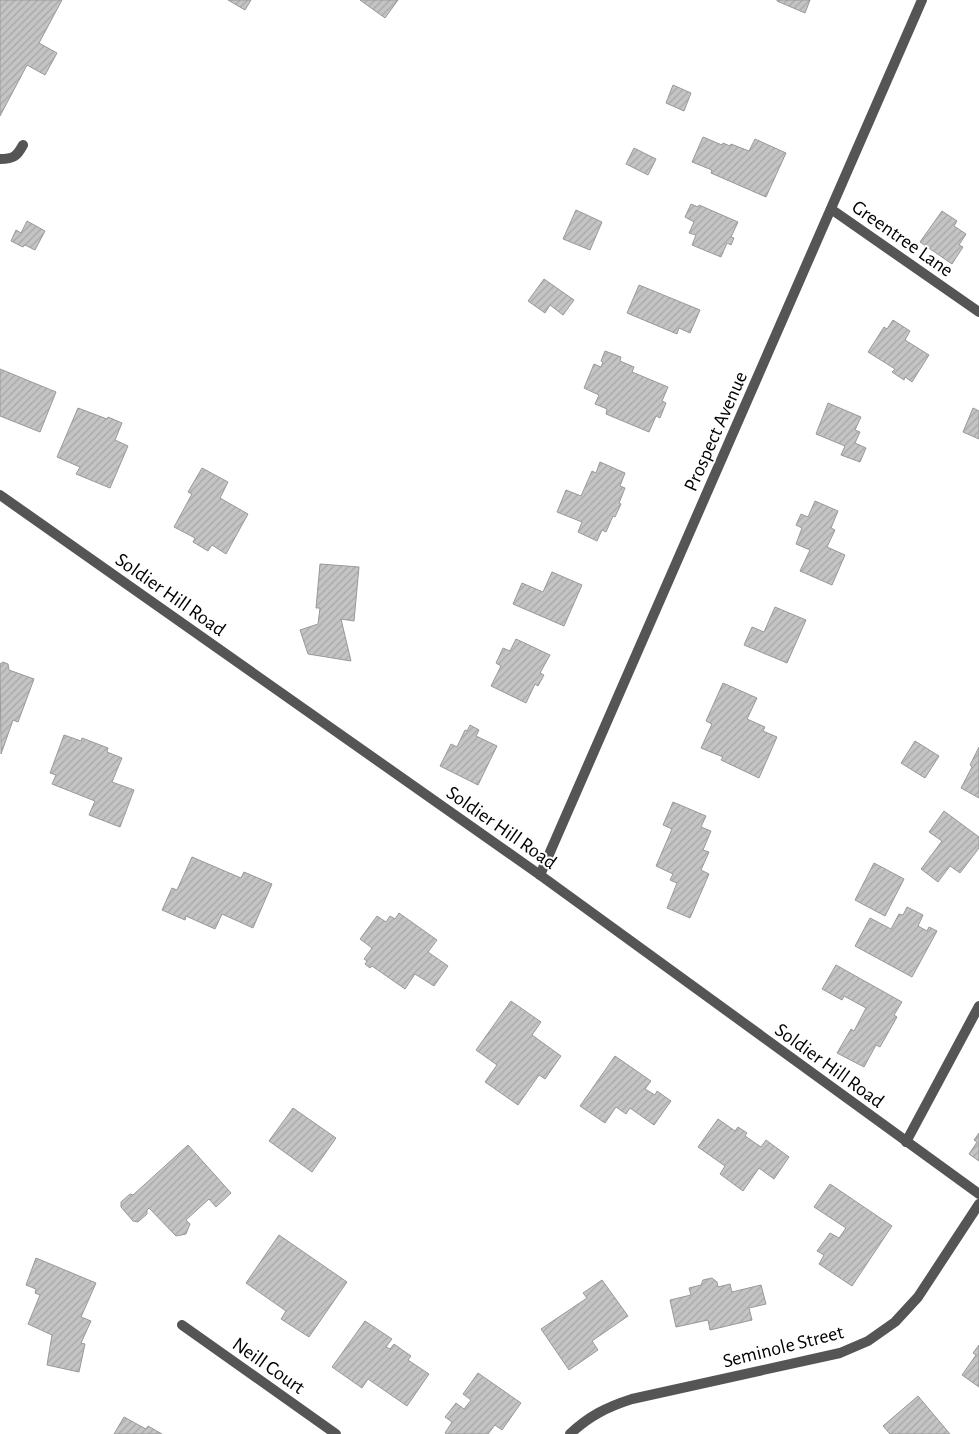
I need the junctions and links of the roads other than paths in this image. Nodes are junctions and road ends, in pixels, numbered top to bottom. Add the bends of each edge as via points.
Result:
1 (922, 0) edge
2 (23, 145) dead end
3 (0, 159) edge
4 (831, 209) junction
5 (979, 312) edge
6 (0, 495) edge
7 (540, 875) junction
8 (979, 1006) edge
9 (906, 1142) junction
10 (979, 1194) edge
11 (979, 1204) edge
12 (182, 1325) dead end
13 (336, 1434) edge
14 (570, 1434) edge

1 - 4 street, Prospect Avenue
2 - 3 street via 15,157
4 - 5 street, Greentree Lane
4 - 7 street, Prospect Avenue
6 - 7 street, Soldier Hill Road
7 - 9 street, Soldier Hill Road
8 - 9 street
9 - 10 street, Soldier Hill Road
11 - 14 street, Seminole Street via 918,1297 895,1322 868,1341 840,1353 632,1399 606,1408
12 - 13 street, Neill Court

